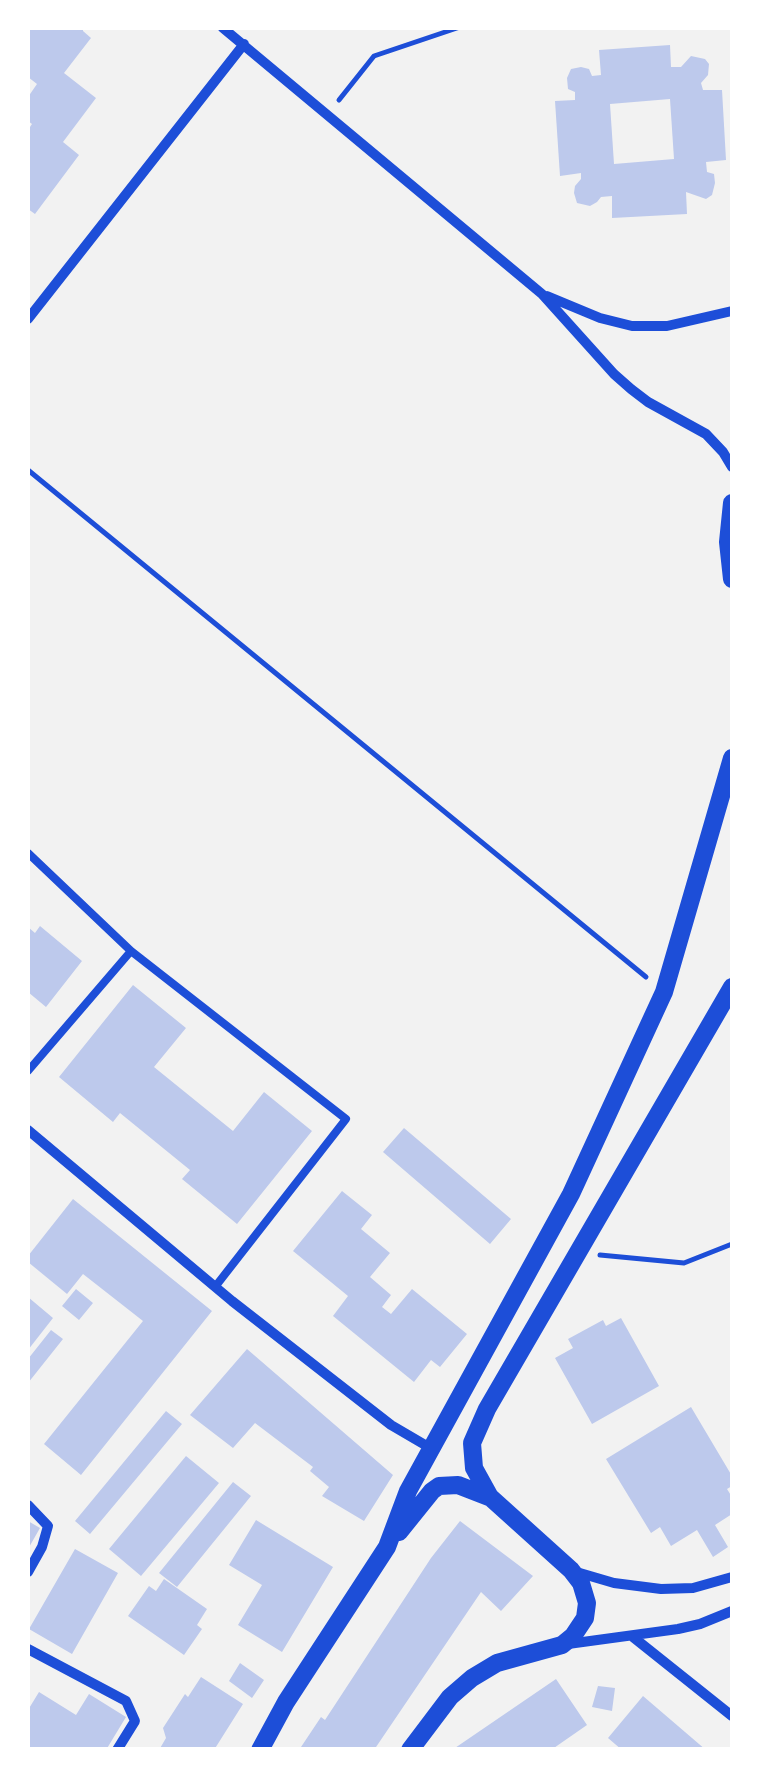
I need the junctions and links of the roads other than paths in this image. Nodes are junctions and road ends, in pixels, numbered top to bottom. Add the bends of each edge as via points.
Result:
1 (223, 28) edge
2 (244, 44) junction
3 (542, 294) junction
4 (732, 311) edge
5 (28, 319) edge
6 (732, 467) edge
7 (732, 503) edge
8 (732, 579) edge
9 (732, 758) edge
10 (28, 852) edge
11 (131, 951) junction
12 (732, 987) edge
13 (28, 1071) edge
14 (28, 1130) edge
15 (215, 1287) junction
16 (432, 1449) junction
17 (490, 1497) junction
18 (28, 1505) edge
19 (387, 1547) junction
20 (571, 1570) junction
21 (28, 1572) edge
22 (732, 1577) edge
23 (732, 1611) edge
24 (633, 1637) junction
25 (562, 1645) junction
26 (28, 1649) edge
27 (732, 1716) edge
28 (117, 1750) edge
29 (260, 1750) edge
30 (410, 1750) edge

1 - 2 street
2 - 3 street
2 - 5 street
3 - 4 street via 632,326 668,326
3 - 6 street via 614,374 706,434
7 - 8 street
9 - 16 street via 664,992 571,1194
10 - 11 lane
11 - 13 lane
11 - 15 lane via 346,1120
12 - 17 street via 487,1409 472,1443 474,1468
14 - 15 street
15 - 16 street via 391,1426
16 - 19 street
17 - 19 street via 458,1484 439,1486
17 - 20 street
18 - 21 street via 48,1526
19 - 29 street
20 - 22 street via 660,1589
20 - 25 street via 585,1591 587,1610
23 - 24 street
24 - 25 street
24 - 27 street
25 - 30 street via 481,1672 450,1697
26 - 28 street via 126,1701 136,1721

